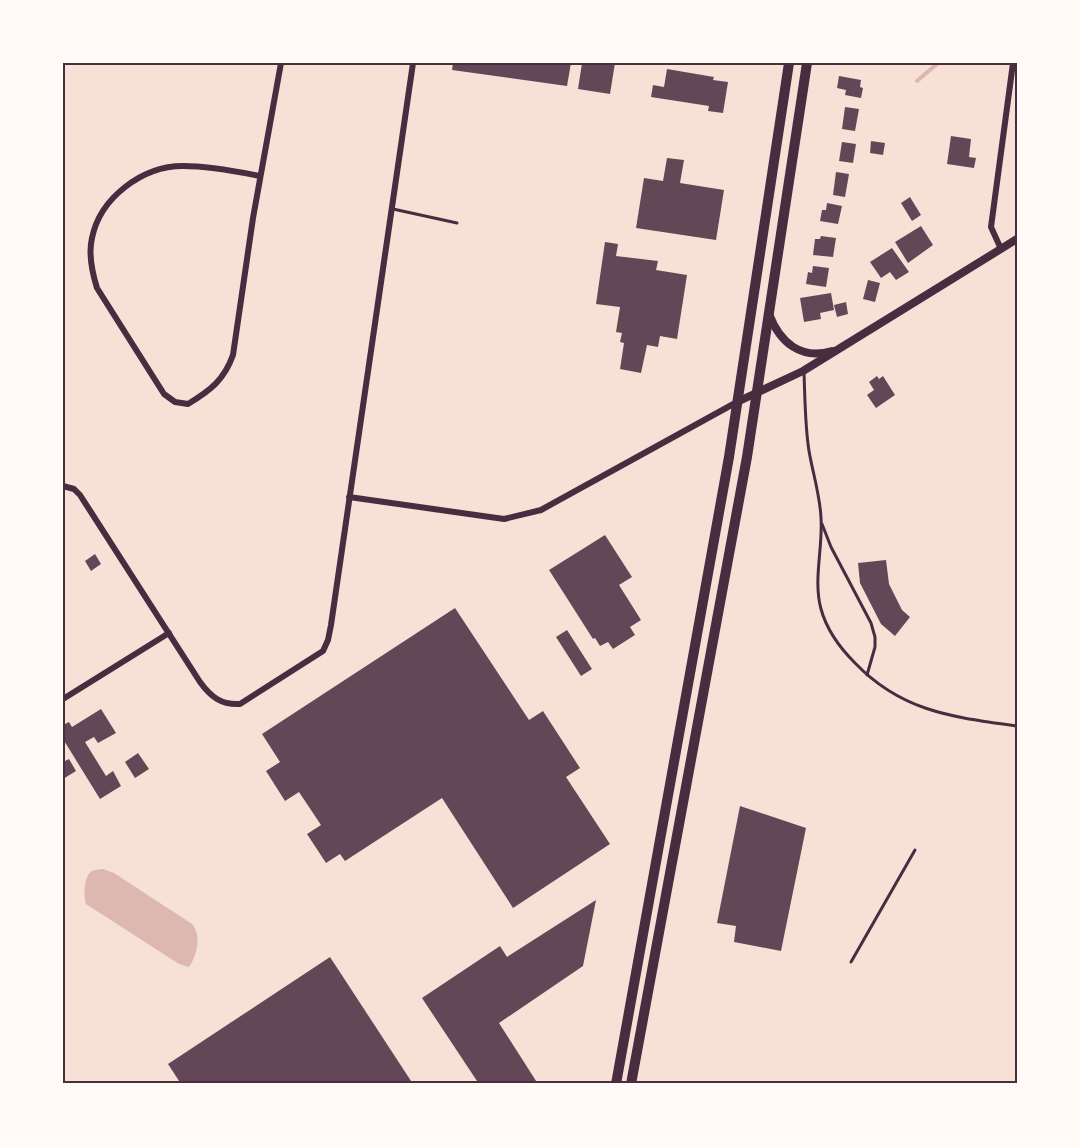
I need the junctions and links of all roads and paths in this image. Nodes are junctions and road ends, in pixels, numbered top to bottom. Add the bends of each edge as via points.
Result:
1 (281, 63) edge
2 (413, 63) edge
3 (789, 63) edge
4 (807, 63) edge
5 (1013, 63) edge
6 (260, 176) junction
7 (392, 209) junction
8 (456, 223) dead end
9 (1017, 239) edge
10 (1001, 249) junction
11 (768, 311) junction
12 (843, 348) junction
13 (803, 371) junction
14 (757, 393) junction
15 (737, 402) junction
16 (65, 486) edge
17 (349, 497) junction
18 (821, 522) junction
19 (169, 633) junction
20 (867, 675) junction
21 (63, 699) edge
22 (1017, 726) edge
23 (915, 850) dead end
24 (851, 962) dead end
25 (616, 1084) edge
26 (632, 1084) edge

1 - 6 street
2 - 7 street
3 - 15 main road
4 - 11 main road
5 - 10 street via 991,228
6 - 6 street via 233,355 227,371 213,387 188,404 176,402 164,394 97,288 90,254 95,227 122,189 163,168 183,166
7 - 8 lane
7 - 17 street
9 - 10 street
10 - 12 street
11 - 12 street via 774,327 791,347 801,352 813,354
11 - 14 main road
12 - 13 street
13 - 14 street
13 - 18 lane via 809,449
14 - 15 street
14 - 26 main road
15 - 17 street via 541,510 504,519
15 - 25 main road
16 - 19 street via 80,495
17 - 19 street via 331,625 323,651 251,698 240,704 228,704 208,692
18 - 20 lane via 875,637
18 - 20 lane via 821,608 842,650
19 - 21 street
20 - 22 lane via 882,689 926,710
23 - 24 lane

